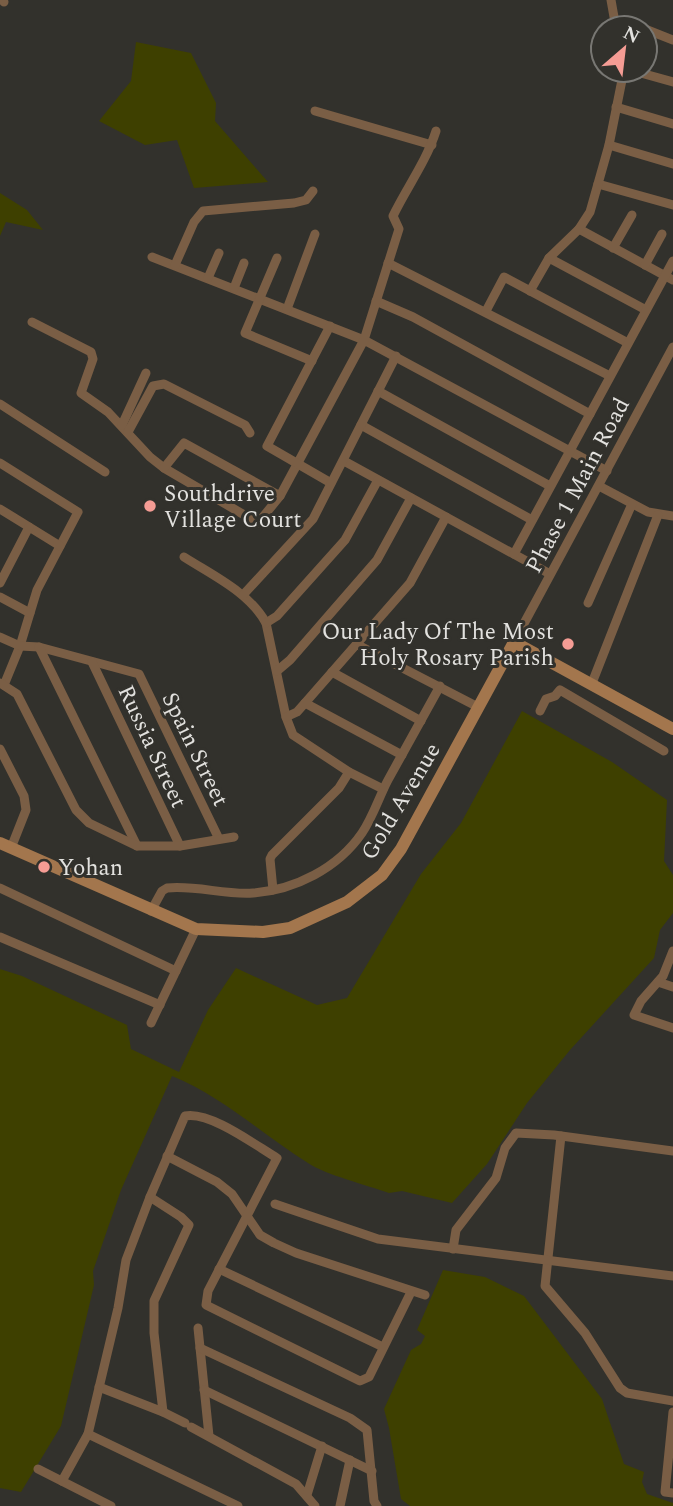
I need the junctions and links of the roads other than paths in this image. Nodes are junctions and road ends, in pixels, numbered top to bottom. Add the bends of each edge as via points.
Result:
1 (621, 84) edge
2 (617, 107) junction
3 (316, 111) dead end
4 (673, 124) edge
5 (436, 131) dead end
6 (432, 145) junction
7 (609, 145) junction
8 (673, 164) edge
9 (598, 184) junction
10 (313, 191) dead end
11 (673, 205) edge
12 (632, 215) dead end
13 (579, 229) junction
14 (315, 234) dead end
15 (662, 234) dead end
16 (613, 248) junction
17 (219, 253) dead end
18 (152, 257) dead end
19 (278, 258) dead end
20 (550, 258) junction
21 (673, 261) edge
22 (244, 262) dead end
23 (388, 263) junction
24 (175, 265) junction
25 (645, 265) junction
26 (208, 278) junction
27 (669, 278) edge
28 (234, 288) junction
29 (530, 291) junction
30 (261, 298) junction
31 (376, 301) junction
32 (287, 309) junction
33 (646, 310) junction
34 (486, 311) junction
35 (32, 321) dead end
36 (330, 326) junction
37 (364, 340) junction
38 (628, 344) junction
39 (673, 347) edge
40 (396, 356) junction
41 (312, 361) junction
42 (146, 373) dead end
43 (610, 376) junction
44 (378, 391) junction
45 (0, 404) edge
46 (590, 414) junction
47 (361, 425) junction
48 (125, 428) junction
49 (250, 433) dead end
50 (570, 451) junction
51 (344, 461) junction
52 (0, 463) edge
53 (298, 464) junction
54 (164, 468) junction
55 (607, 471) junction
56 (106, 472) dead end
57 (378, 480) junction
58 (331, 484) junction
59 (600, 485) junction
60 (550, 486) junction
61 (280, 496) junction
62 (411, 498) junction
63 (632, 504) junction
64 (0, 509) edge
65 (658, 515) junction
66 (673, 516) edge
67 (446, 517) junction
68 (532, 520) junction
69 (29, 527) junction
70 (60, 546) junction
71 (514, 554) junction
72 (184, 556) dead end
73 (550, 574) junction
74 (0, 583) edge
75 (243, 595) junction
76 (0, 597) edge
77 (588, 603) dead end
78 (30, 613) junction
79 (266, 623) junction
80 (0, 637) edge
81 (514, 642) junction
82 (358, 645) junction
83 (20, 646) junction
84 (40, 647) junction
85 (92, 662) junction
86 (277, 671) junction
87 (332, 672) junction
88 (590, 681) junction
89 (2, 684) edge
90 (440, 686) junction
91 (578, 700) junction
92 (305, 703) junction
93 (478, 707) junction
94 (540, 711) dead end
95 (286, 717) junction
96 (421, 721) junction
97 (673, 729) edge
98 (0, 750) edge
99 (664, 751) dead end
100 (402, 755) junction
101 (349, 772) junction
102 (383, 789) junction
103 (234, 837) dead end
104 (219, 839) junction
105 (5, 846) edge
106 (137, 846) junction
107 (180, 846) junction
108 (0, 888) edge
109 (273, 890) junction
110 (151, 911) junction
111 (196, 929) junction
112 (0, 937) edge
113 (673, 951) edge
114 (176, 971) junction
115 (658, 982) junction
116 (673, 987) edge
117 (160, 1005) junction
118 (151, 1023) dead end
119 (673, 1028) edge
120 (561, 1136) junction
121 (673, 1151) edge
122 (167, 1156) junction
123 (150, 1197) junction
124 (275, 1204) dead end
125 (246, 1215) junction
126 (453, 1249) junction
127 (547, 1260) junction
128 (219, 1269) junction
129 (673, 1276) edge
130 (411, 1292) junction
131 (425, 1295) dead end
132 (198, 1328) dead end
133 (383, 1347) junction
134 (200, 1348) junction
135 (99, 1387) junction
136 (204, 1390) junction
137 (673, 1401) edge
138 (163, 1412) junction
139 (673, 1412) edge
140 (88, 1434) junction
141 (209, 1436) junction
142 (322, 1446) junction
143 (351, 1460) junction
144 (38, 1468) dead end
145 (372, 1471) junction
146 (62, 1481) junction
147 (673, 1493) edge
148 (307, 1495) junction
149 (111, 1506) edge
150 (238, 1506) edge
151 (315, 1506) edge
152 (340, 1506) edge
153 (377, 1506) edge

1 - 2 street
2 - 4 street
2 - 7 street
3 - 6 street
5 - 6 street
6 - 23 street via 393,216 399,229
7 - 8 street
7 - 9 street
9 - 11 street
9 - 13 street via 590,212
10 - 24 street via 306,200 294,203 202,212
12 - 16 street
13 - 16 street
13 - 20 street
14 - 32 street
15 - 25 street
16 - 25 street
17 - 26 street
18 - 24 street
19 - 30 street
20 - 29 street
20 - 33 street
21 - 27 street
22 - 28 street
23 - 31 street
23 - 34 street
24 - 26 street
25 - 27 street
26 - 28 street
27 - 33 street
28 - 30 street
29 - 34 street via 504,277
29 - 38 street
30 - 32 street
30 - 41 street via 245,333
31 - 37 street
31 - 46 street
32 - 36 street
33 - 38 street
34 - 43 street
35 - 48 street via 91,352 93,359 81,393
36 - 37 street
36 - 41 street
37 - 40 street
37 - 53 street
38 - 43 street
39 - 55 street, Phase 1 Main Road
40 - 44 street
40 - 50 street
41 - 53 street via 267,446
42 - 48 street
43 - 46 street
44 - 47 street
44 - 60 street
45 - 56 street
46 - 50 street
47 - 51 street
47 - 68 street
48 - 49 street via 158,383 245,425
48 - 54 street
50 - 55 street
50 - 60 street
51 - 57 street
51 - 58 street
52 - 70 street via 78,512
53 - 58 street
53 - 61 street
54 - 61 street via 184,443
54 - 61 street via 258,523
55 - 59 street, Phase 1 Main Road
57 - 62 street
57 - 79 street via 345,540
58 - 75 street via 313,519
59 - 63 street
59 - 73 street, Phase 1 Main Road
60 - 68 street
62 - 67 street
62 - 86 street via 377,560
63 - 65 street
63 - 77 street
64 - 69 street
65 - 66 street
65 - 88 street
67 - 71 street
67 - 82 street via 410,583
68 - 71 street
69 - 70 street
69 - 74 street
70 - 78 street
71 - 73 street
72 - 75 street
73 - 81 street, Phase 1 Main Road
75 - 79 street
76 - 78 street
78 - 83 street
79 - 86 street
80 - 83 street
81 - 88 street
81 - 93 street, Gold Avenue
82 - 87 street
82 - 90 street
83 - 84 street
83 - 89 street
84 - 85 street
84 - 106 street
85 - 104 street, Spain Street via 139,674
85 - 107 street, Russia Street
86 - 95 street
87 - 92 street
87 - 96 street
88 - 91 street
88 - 97 street
89 - 106 street via 17,694 81,817
90 - 93 street
90 - 96 street
91 - 94 street via 560,691 546,699
91 - 99 street
92 - 95 street
92 - 100 street
93 - 111 street, Gold Avenue via 401,849 367,889 290,928 263,932
95 - 101 street via 293,735
96 - 100 street
98 - 105 street via 24,796 26,810
100 - 102 street
101 - 102 street
101 - 109 street via 339,788 272,855
102 - 109 street via 363,831 342,857 324,870
103 - 104 street
104 - 107 street
105 - 110 street, Gold Avenue
106 - 107 street
108 - 114 street
109 - 110 street via 167,888
110 - 111 street, Gold Avenue
111 - 114 street
112 - 117 street
113 - 115 street
114 - 117 street
115 - 116 street
115 - 119 street via 634,1015
117 - 118 street
120 - 121 street
120 - 126 street via 513,1135 496,1178 456,1230
120 - 127 street
122 - 123 street
122 - 125 street via 217,1182
122 - 125 street via 185,1116 194,1114 277,1158
123 - 135 street via 126,1260
123 - 138 street via 189,1225 154,1301
124 - 126 street via 379,1239
125 - 128 street
125 - 130 street via 260,1235 274,1243
126 - 127 street
127 - 129 street
127 - 137 street via 545,1286 584,1333 620,1388
128 - 133 street
128 - 133 street via 206,1305 347,1375 360,1381 369,1377
130 - 131 street
130 - 133 street
132 - 134 street
134 - 136 street
134 - 145 street via 368,1430
135 - 138 street
135 - 140 street
136 - 141 street
136 - 142 street
138 - 141 street
139 - 147 street via 665,1492
140 - 146 street
140 - 150 street
141 - 148 street
142 - 143 street
142 - 148 street
143 - 145 street
143 - 152 street
144 - 146 street
145 - 153 street
146 - 149 street
148 - 151 street

